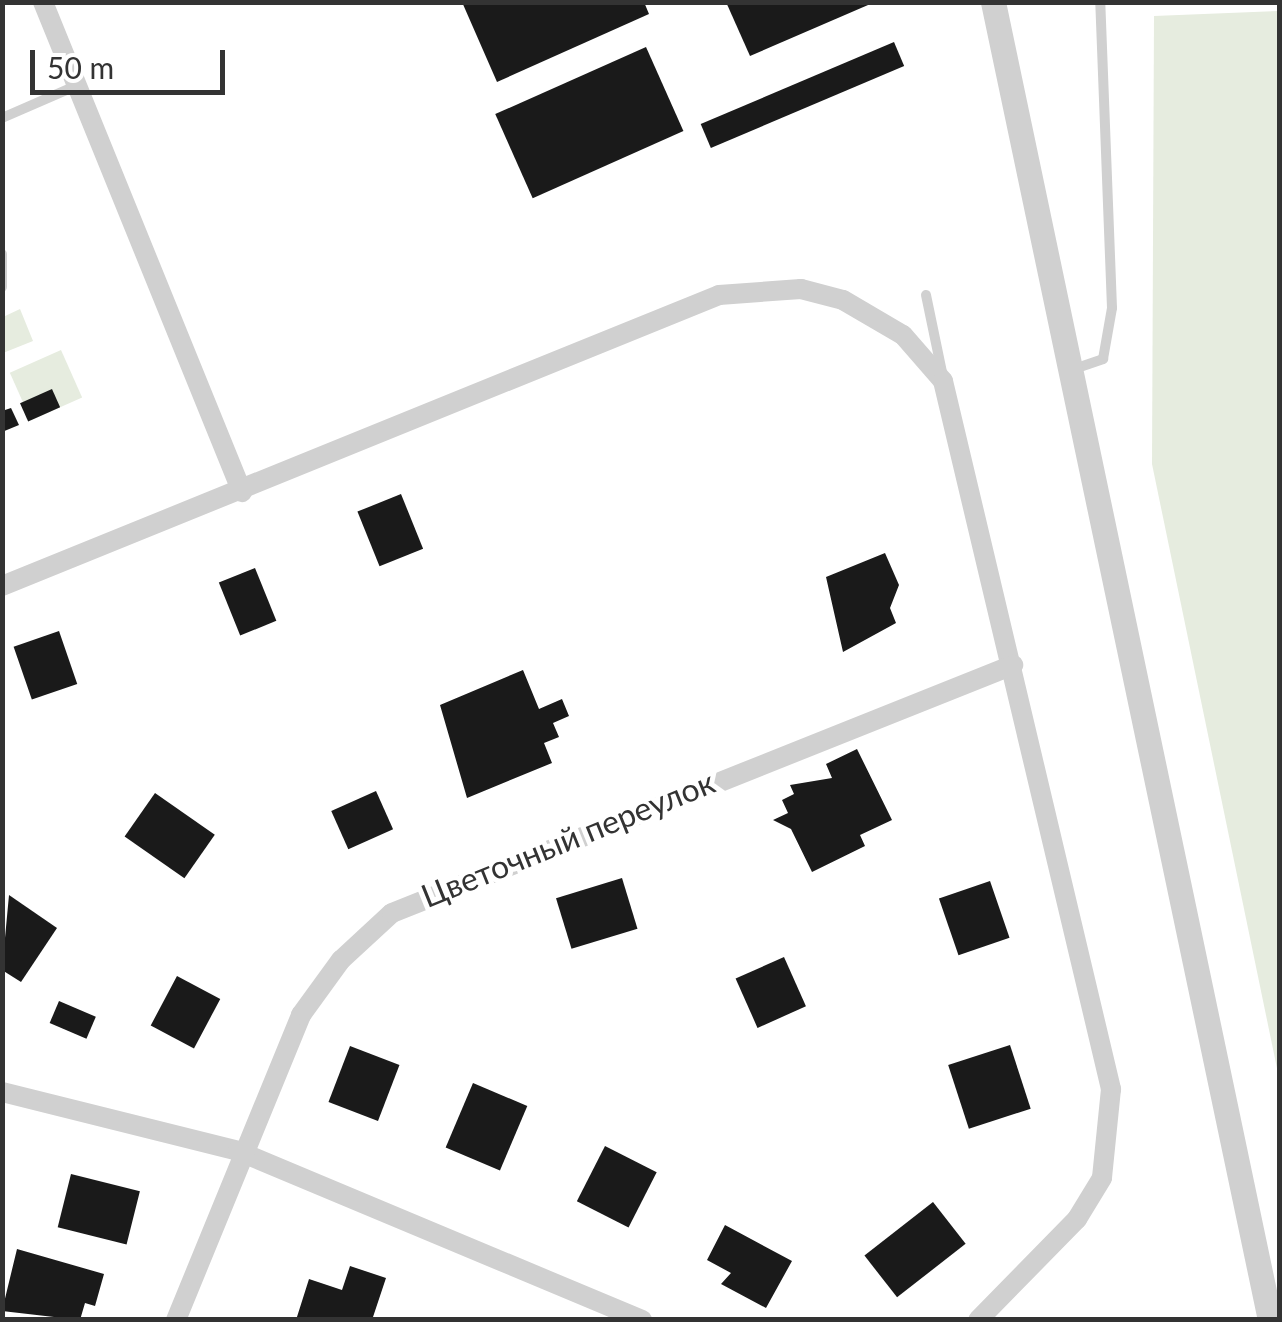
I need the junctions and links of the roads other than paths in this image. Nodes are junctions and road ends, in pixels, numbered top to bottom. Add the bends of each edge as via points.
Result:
1 (42, 2) edge
2 (993, 2) edge
3 (1100, 2) edge
4 (78, 84) junction
5 (2, 118) edge
6 (2, 254) edge
7 (2, 287) edge
8 (926, 295) dead end
9 (1070, 370) junction
10 (943, 380) junction
11 (242, 492) junction
12 (2, 586) edge
13 (1013, 665) junction
14 (2, 1092) edge
15 (238, 1151) junction
16 (176, 1320) edge
17 (642, 1320) edge
18 (978, 1320) edge
19 (1270, 1320) edge

1 - 4 street
2 - 9 street
3 - 9 lane via 1112,308 1103,359
4 - 5 lane
4 - 11 street
6 - 7 lane
8 - 10 lane
9 - 19 street
10 - 11 street via 904,335 843,300 751,288
10 - 13 street
11 - 12 street
13 - 15 street, Цветочный переулок via 392,912 340,960 301,1015
13 - 18 street via 1100,1023 1112,1136 1102,1178 1077,1219
14 - 15 street
15 - 16 street, Цветочный переулок
15 - 17 street

